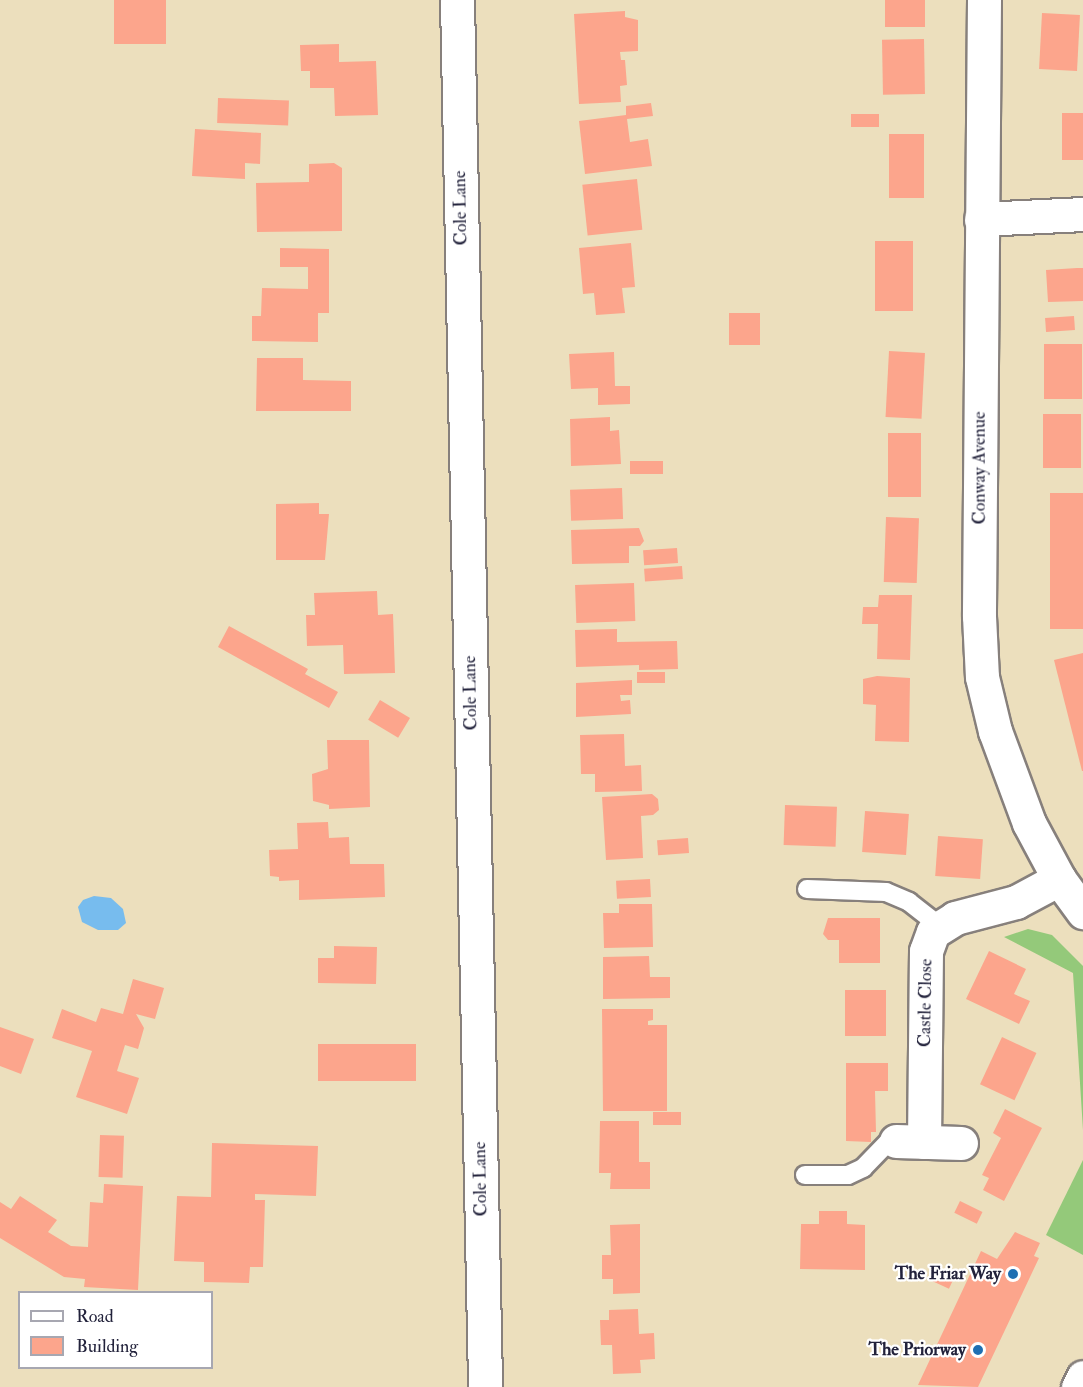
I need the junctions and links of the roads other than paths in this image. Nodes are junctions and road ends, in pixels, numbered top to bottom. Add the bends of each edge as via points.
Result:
1 (457, 0) edge
2 (984, 0) edge
3 (1083, 214) edge
4 (981, 219) junction
5 (1059, 879) junction
6 (807, 889) dead end
7 (1083, 912) edge
8 (940, 926) junction
9 (910, 1141) junction
10 (961, 1143) dead end
11 (805, 1175) dead end
12 (1083, 1377) edge
13 (485, 1387) edge
14 (1078, 1387) edge

1 - 13 street, Cole Lane
2 - 4 street, Conway Avenue
3 - 4 street
4 - 5 street, Conway Avenue via 982,677 987,707 1012,780 1040,848
5 - 7 street, Conway Avenue
5 - 8 street via 995,911 955,918
6 - 8 lane via 886,892 909,902
8 - 9 street, Castle Close via 933,932 927,951
9 - 10 street
9 - 11 lane via 891,1140 863,1168 848,1175
12 - 14 street

